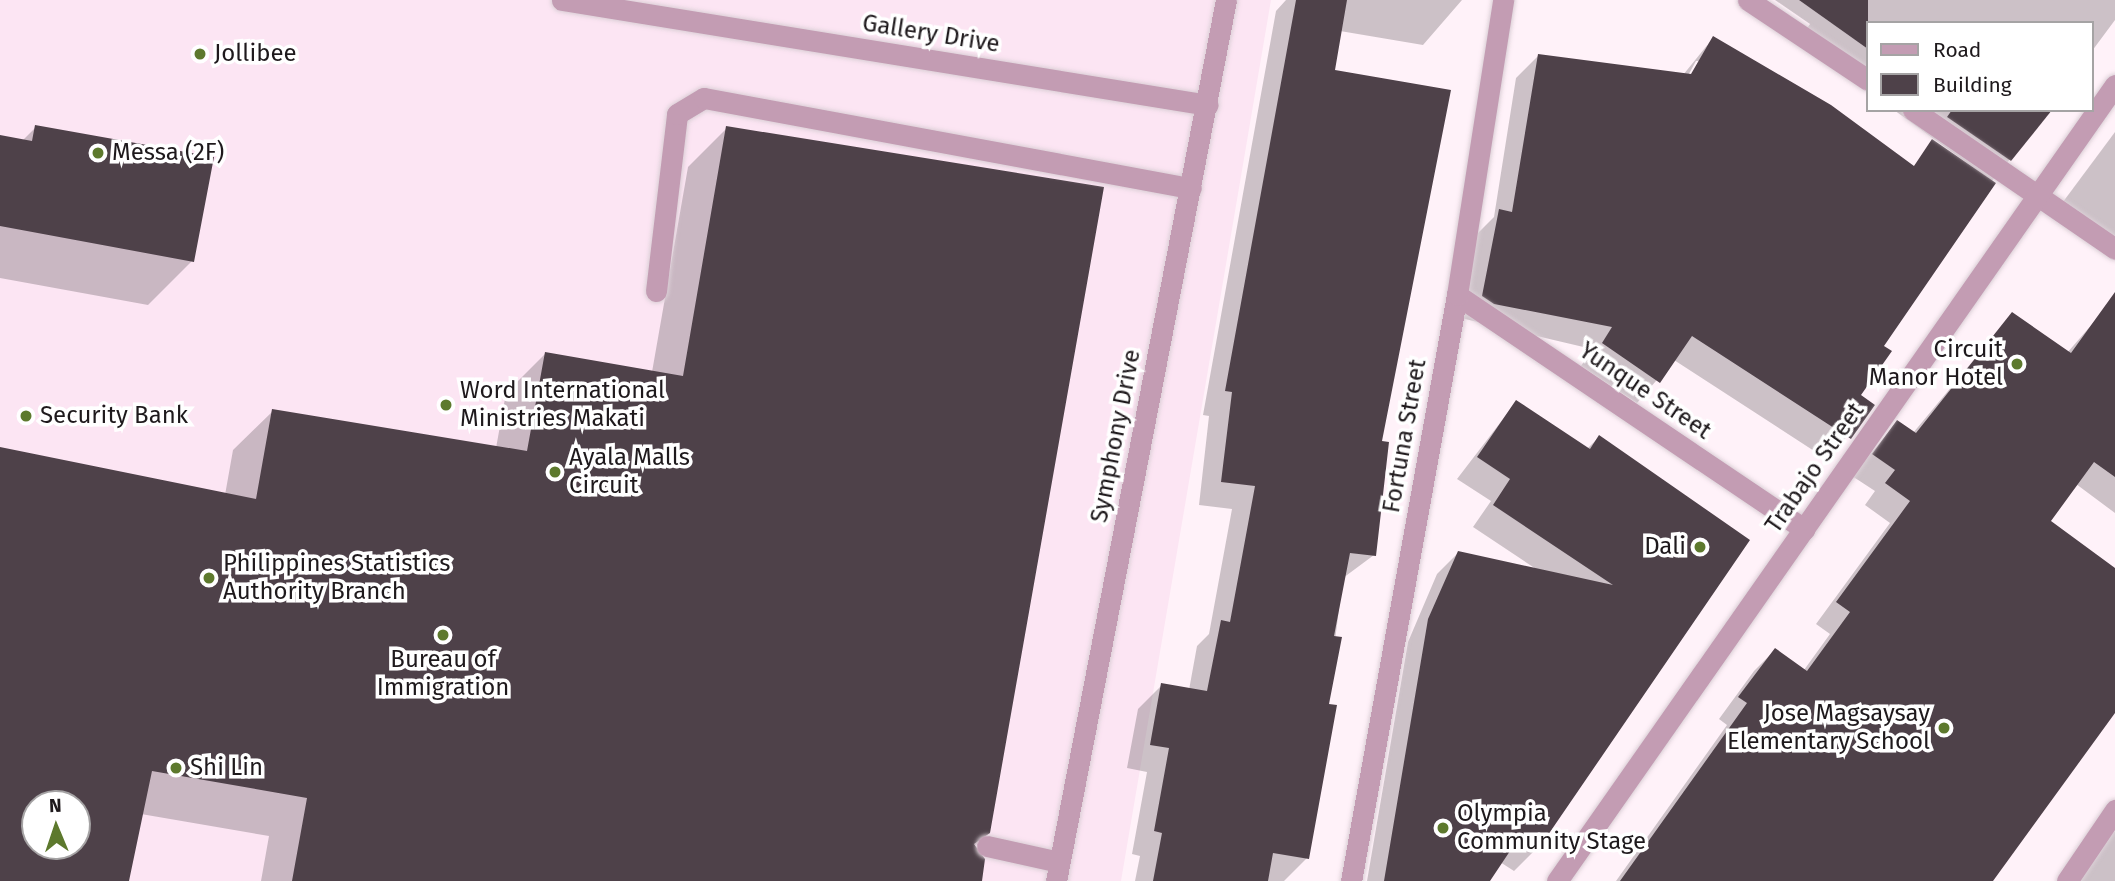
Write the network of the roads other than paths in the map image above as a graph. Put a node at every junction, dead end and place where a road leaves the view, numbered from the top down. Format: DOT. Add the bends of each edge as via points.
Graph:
graph roads {
  1 [pos="562,0"];
  2 [pos="1226,0"];
  3 [pos="1503,0"];
  4 [pos="1748,0"];
  5 [pos="1867,79"];
  6 [pos="2115,85"];
  7 [pos="1208,105"];
  8 [pos="1916,112"];
  9 [pos="1191,188"];
  10 [pos="2042,196"];
  11 [pos="2115,249"];
  12 [pos="656,291"];
  13 [pos="1457,295"];
  14 [pos="1804,529"];
  15 [pos="2115,810"];
  16 [pos="988,846"];
  17 [pos="1058,872"];
  18 [pos="1351,881"];
  19 [pos="1557,881"];
  20 [pos="2067,881"];
  1 -- 7 [label="street, Gallery Drive"];
  2 -- 7 [label="street, Symphony Drive"];
  3 -- 13 [label="street, Fortuna Street"];
  4 -- 5 [label="street"];
  6 -- 10 [label="street, Trabajo Street"];
  7 -- 9 [label="street, Symphony Drive"];
  8 -- 10 [label="street"];
  9 -- 12 [label="street" via="704,98 677,114"];
  9 -- 17 [label="street, Symphony Drive"];
  10 -- 11 [label="street"];
  10 -- 14 [label="street, Trabajo Street"];
  13 -- 14 [label="street, Yunque Street"];
  13 -- 18 [label="street, Fortuna Street"];
  14 -- 19 [label="street, Trabajo Street"];
  15 -- 20 [label="street"];
  16 -- 17 [label="street"];
}
